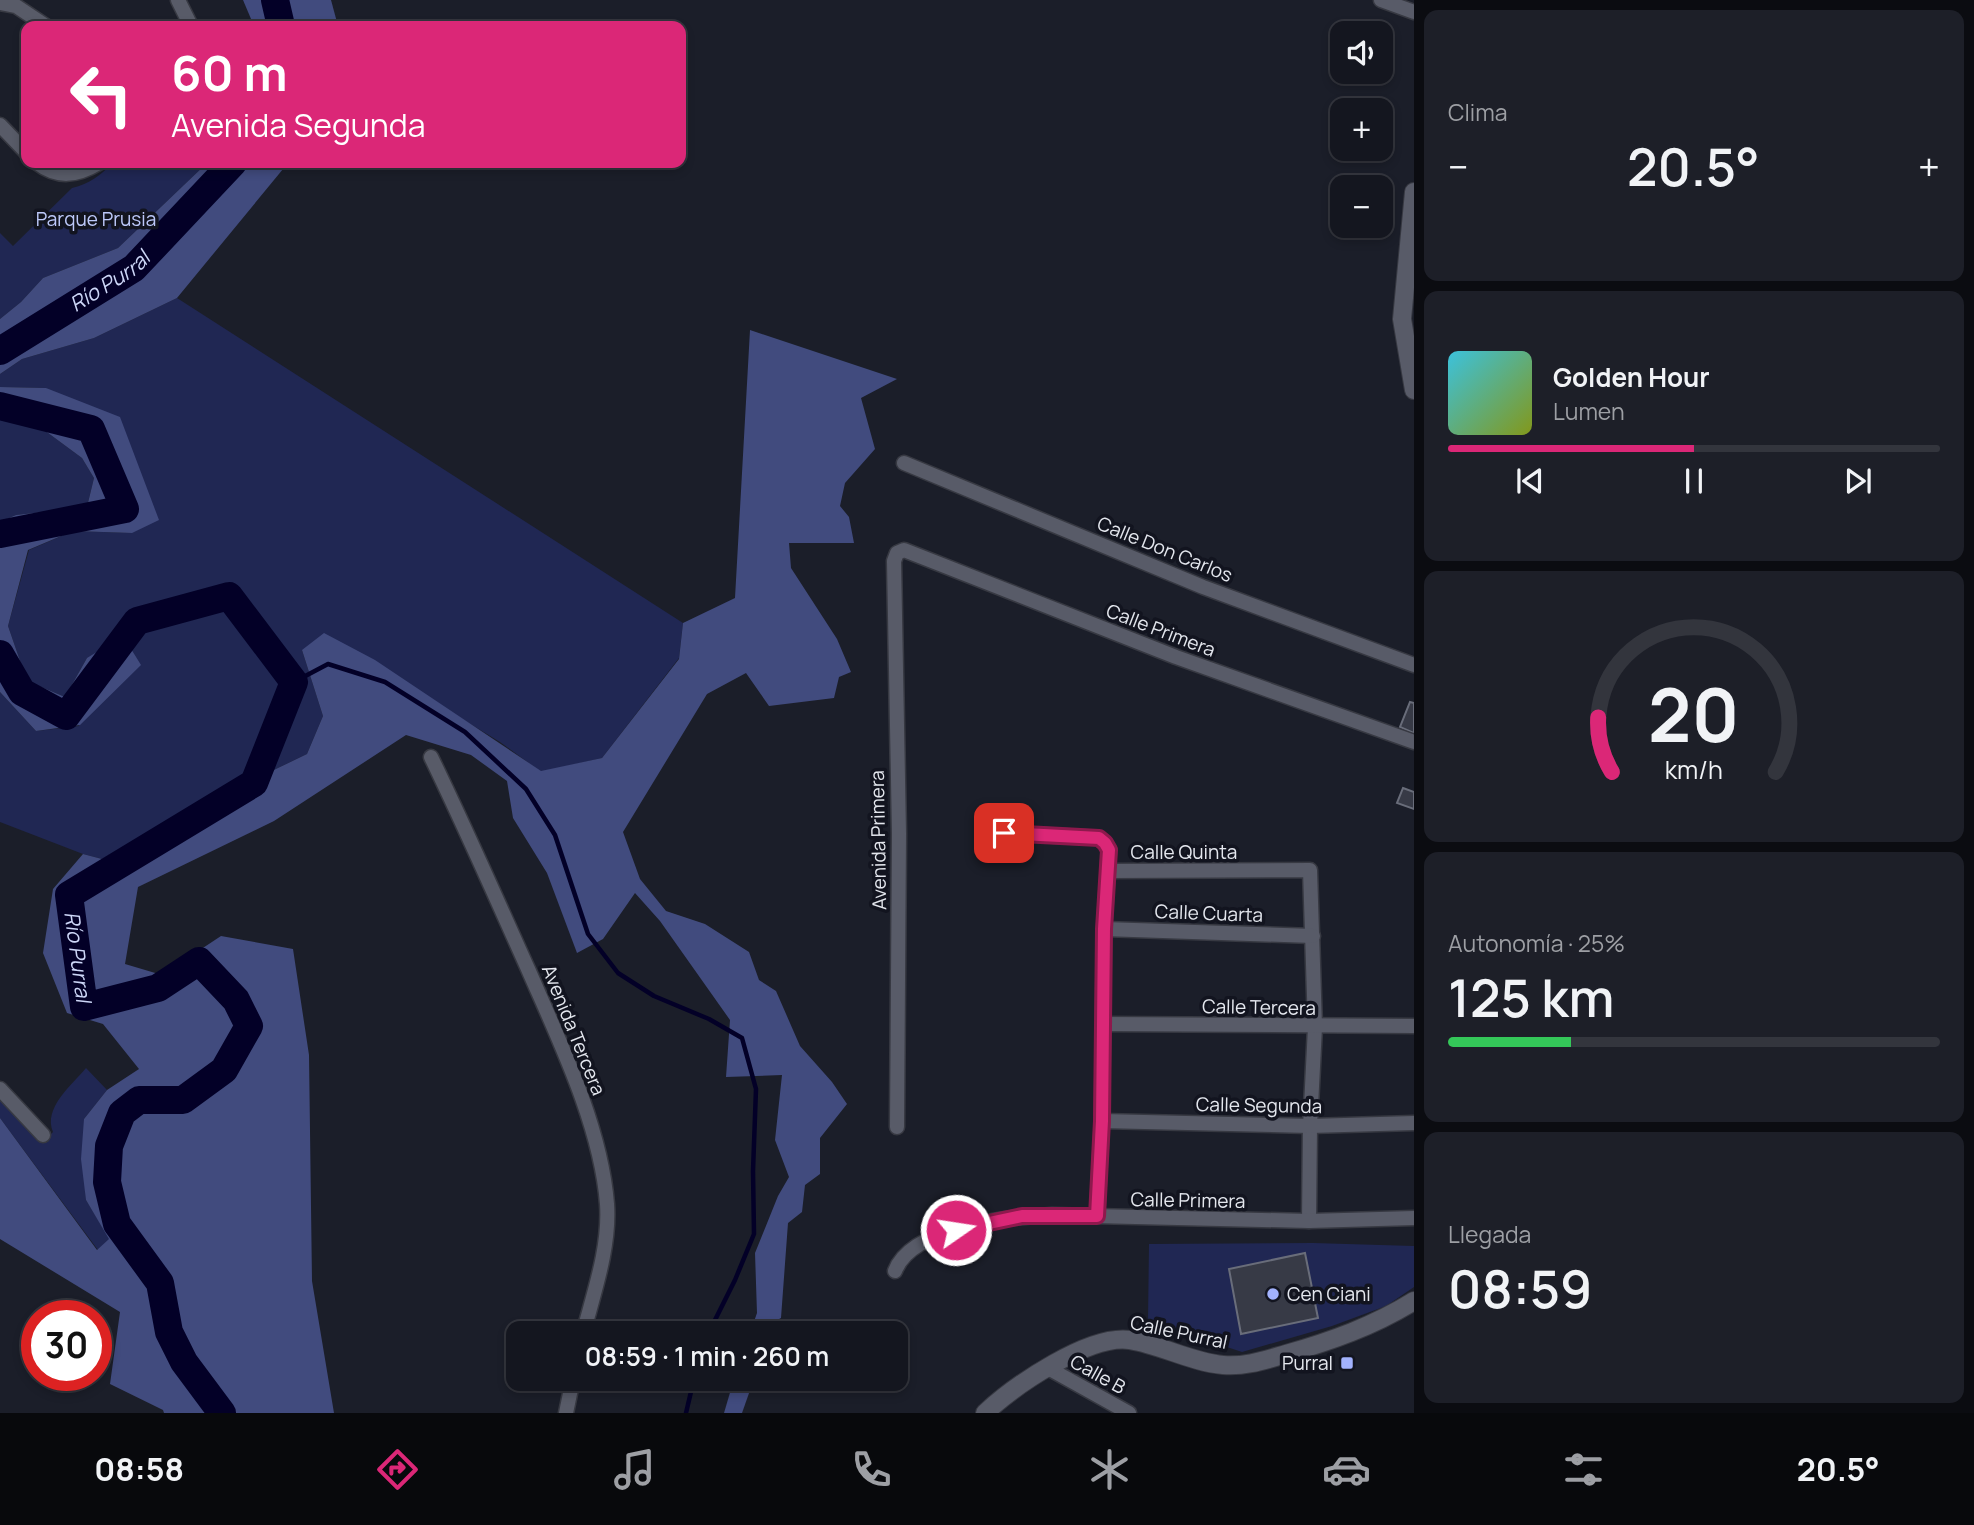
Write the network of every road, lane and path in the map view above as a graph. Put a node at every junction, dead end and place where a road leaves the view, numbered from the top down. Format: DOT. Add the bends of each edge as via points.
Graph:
graph roads {
  1 [pos="178,0"];
  2 [pos="1381,0"];
  3 [pos="0,3"];
  4 [pos="1414,12"];
  5 [pos="38,21"];
  6 [pos="188,21"];
  7 [pos="0,125"];
  8 [pos="21,147"];
  9 [pos="47,168"];
  10 [pos="91,168"];
  11 [pos="1414,192"];
  12 [pos="1414,390"];
  13 [pos="904,463"];
  14 [pos="897,553"];
  15 [pos="1414,664"];
  16 [pos="1414,742"];
  17 [pos="430,757"];
  18 [pos="1004,833"];
  19 [pos="1108,871"];
  20 [pos="1104,929"];
  21 [pos="1313,936"];
  22 [pos="1103,1024"];
  23 [pos="1414,1026"];
  24 [pos="1315,1027"];
  25 [pos="0,1088"];
  26 [pos="1102,1121"];
  27 [pos="1414,1124"];
  28 [pos="1310,1126"];
  29 [pos="897,1127"];
  30 [pos="43,1135"];
  31 [pos="1097,1216"];
  32 [pos="1414,1219"];
  33 [pos="1309,1221"];
  34 [pos="895,1271"];
  35 [pos="1414,1301"];
  36 [pos="586,1321"];
  37 [pos="1048,1368"];
  38 [pos="571,1391"];
  39 [pos="566,1413"];
  40 [pos="985,1413"];
  41 [pos="1129,1413"];
  1 -- 6 [label="street"];
  2 -- 4 [label="street"];
  3 -- 5 [label="street" via="16,6"];
  7 -- 8 [label="street"];
  9 -- 10 [label="street" via="71,175"];
  11 -- 12 [label="street" via="1402,319"];
  13 -- 15 [label="street, Calle Don Carlos" via="1203,587"];
  14 -- 16 [label="street, Calle Primera" via="904,550 1176,657"];
  14 -- 29 [label="street, Avenida Primera"];
  17 -- 36 [label="street, Avenida Tercera" via="552,1025 589,1122 604,1180 607,1230"];
  18 -- 19 [label="street, Calle Quinta" via="1099,838 1109,850"];
  19 -- 20 [label="street"];
  19 -- 21 [label="street, Calle Quinta" via="1310,870"];
  20 -- 21 [label="street, Calle Cuarta"];
  20 -- 22 [label="street"];
  21 -- 24 [label="street"];
  22 -- 24 [label="street, Calle Tercera"];
  22 -- 26 [label="street"];
  23 -- 24 [label="street, Calle Tercera"];
  24 -- 28 [label="street"];
  25 -- 30 [label="street"];
  26 -- 28 [label="street, Calle Segunda"];
  26 -- 31 [label="street"];
  27 -- 28 [label="street, Calle Segunda"];
  28 -- 33 [label="street"];
  31 -- 33 [label="street, Calle Primera"];
  31 -- 34 [label="street, Calle Primera" via="1022,1216 971,1226 924,1241 908,1251"];
  32 -- 33 [label="street, Calle Primera"];
  35 -- 37 [label="street, Calle Purral" via="1388,1318 1341,1337 1252,1364 1223,1365 1127,1339 1079,1349"];
  37 -- 40 [label="street, Calle Purral"];
  37 -- 41 [label="street, Calle B"];
  38 -- 39 [label="street"];
}
